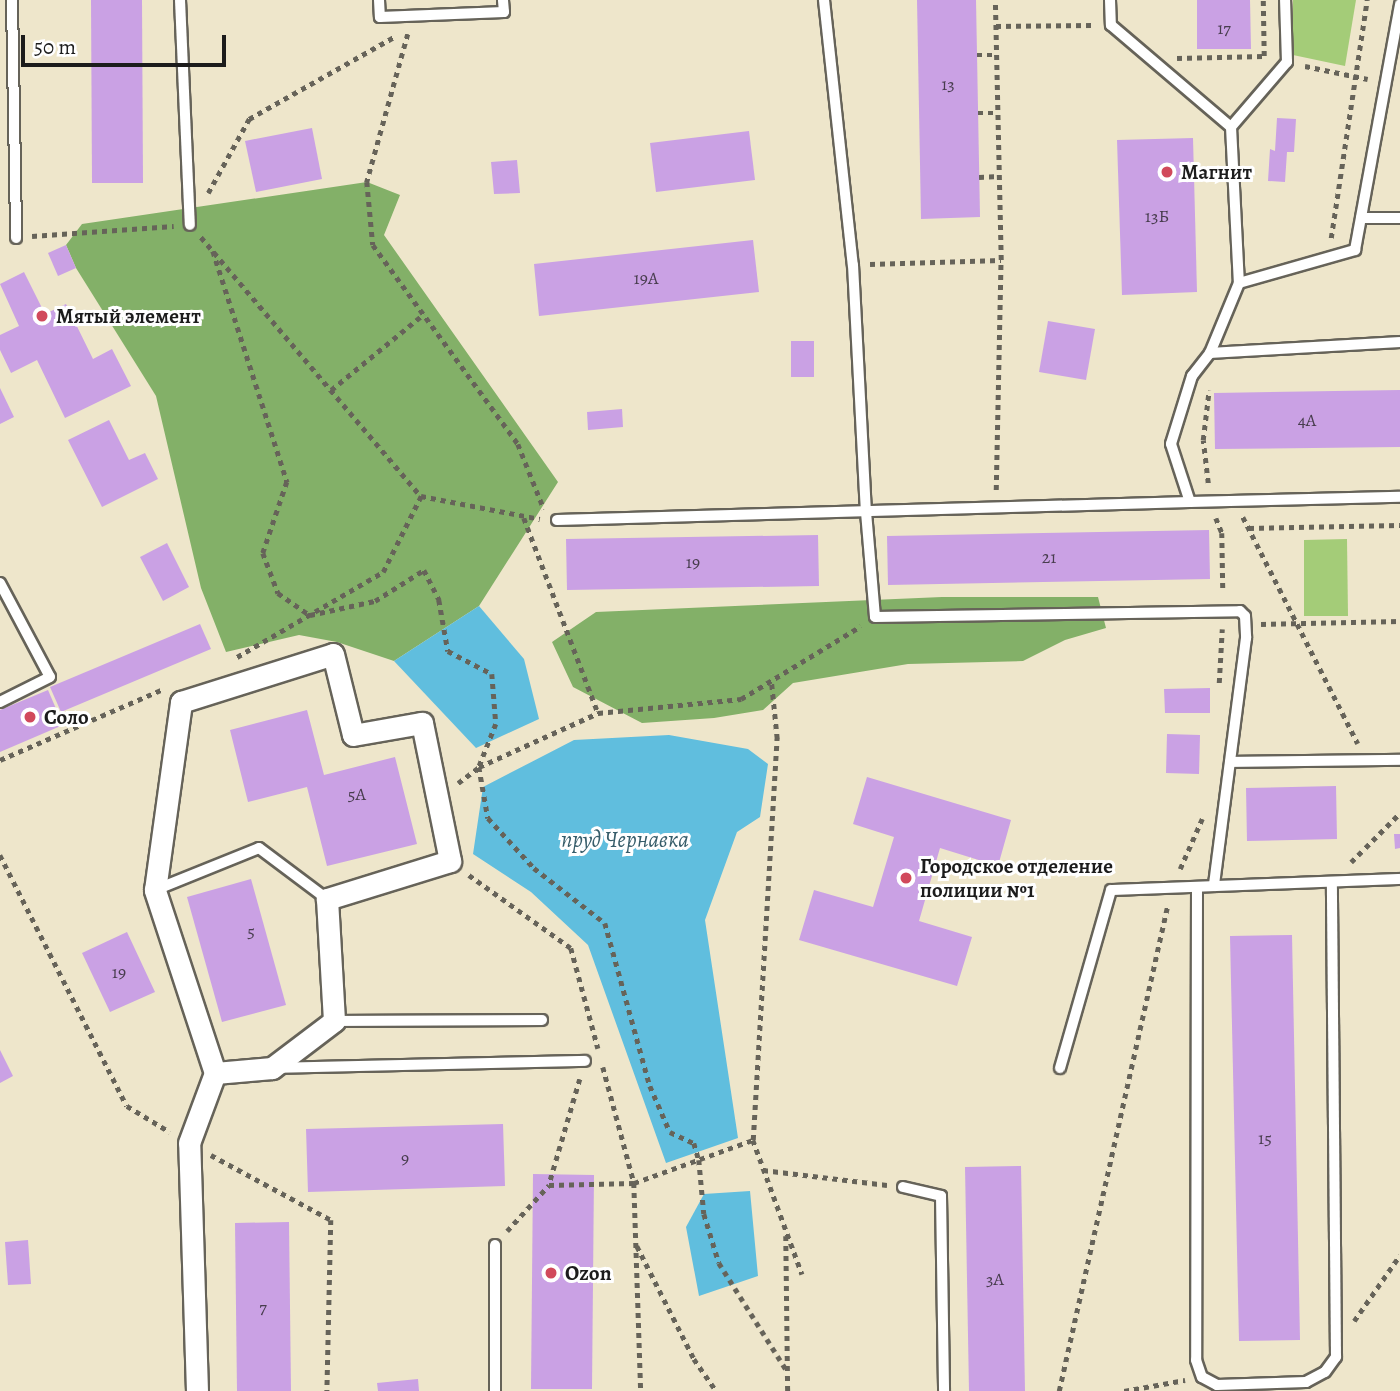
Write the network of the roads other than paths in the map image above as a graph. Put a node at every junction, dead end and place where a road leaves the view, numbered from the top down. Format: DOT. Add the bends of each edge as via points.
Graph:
graph roads {
  1 [pos="12,0"];
  2 [pos="180,0"];
  3 [pos="379,0"];
  4 [pos="503,0"];
  5 [pos="824,0"];
  6 [pos="1111,0"];
  7 [pos="1285,0"];
  8 [pos="1400,4"];
  9 [pos="1231,127"];
  10 [pos="1361,218"];
  11 [pos="1400,218"];
  12 [pos="190,225"];
  13 [pos="16,238"];
  14 [pos="1240,283"];
  15 [pos="1400,342"];
  16 [pos="1210,353"];
  17 [pos="1400,497"];
  18 [pos="1190,502"];
  19 [pos="866,512"];
  20 [pos="557,520"];
  21 [pos="0,583"];
  22 [pos="0,702"];
  23 [pos="1400,760"];
  24 [pos="1230,762"];
  25 [pos="1400,879"];
  26 [pos="1332,882"];
  27 [pos="1213,886"];
  28 [pos="1197,887"];
  29 [pos="155,890"];
  30 [pos="327,899"];
  31 [pos="542,1020"];
  32 [pos="334,1021"];
  33 [pos="585,1061"];
  34 [pos="272,1068"];
  35 [pos="1060,1068"];
  36 [pos="215,1073"];
  37 [pos="903,1187"];
  38 [pos="495,1245"];
  39 [pos="197,1391"];
  40 [pos="495,1391"];
  41 [pos="944,1391"];
  1 -- 13 [label="lane"];
  2 -- 12 [label="lane"];
  3 -- 4 [label="lane" via="380,17 504,12"];
  5 -- 19 [label="lane" via="853,264"];
  6 -- 9 [label="lane" via="1111,25"];
  7 -- 9 [label="lane" via="1287,62"];
  8 -- 10 [label="lane"];
  9 -- 14 [label="lane"];
  10 -- 11 [label="lane"];
  10 -- 14 [label="lane" via="1355,250"];
  14 -- 16 [label="lane"];
  15 -- 16 [label="lane"];
  16 -- 18 [label="lane" via="1192,376 1171,444"];
  17 -- 18 [label="lane"];
  18 -- 19 [label="lane"];
  19 -- 20 [label="lane"];
  19 -- 24 [label="lane" via="875,617 1240,611 1246,624"];
  21 -- 22 [label="lane" via="50,677"];
  23 -- 24 [label="lane"];
  24 -- 27 [label="lane"];
  25 -- 26 [label="lane"];
  26 -- 27 [label="lane"];
  26 -- 28 [label="lane" via="1336,1356 1325,1372 1306,1382 1217,1385 1202,1377 1196,1360"];
  27 -- 28 [label="lane"];
  28 -- 35 [label="lane" via="1111,890"];
  29 -- 30 [label="lane" via="259,848"];
  29 -- 30 [label="street" via="181,702 333,654 353,735 422,723 450,861"];
  29 -- 36 [label="street"];
  30 -- 32 [label="street"];
  31 -- 32 [label="lane"];
  32 -- 34 [label="street"];
  33 -- 34 [label="lane"];
  34 -- 36 [label="street"];
  36 -- 39 [label="street" via="189,1143"];
  37 -- 41 [label="lane" via="941,1196"];
  38 -- 40 [label="lane"];
}
